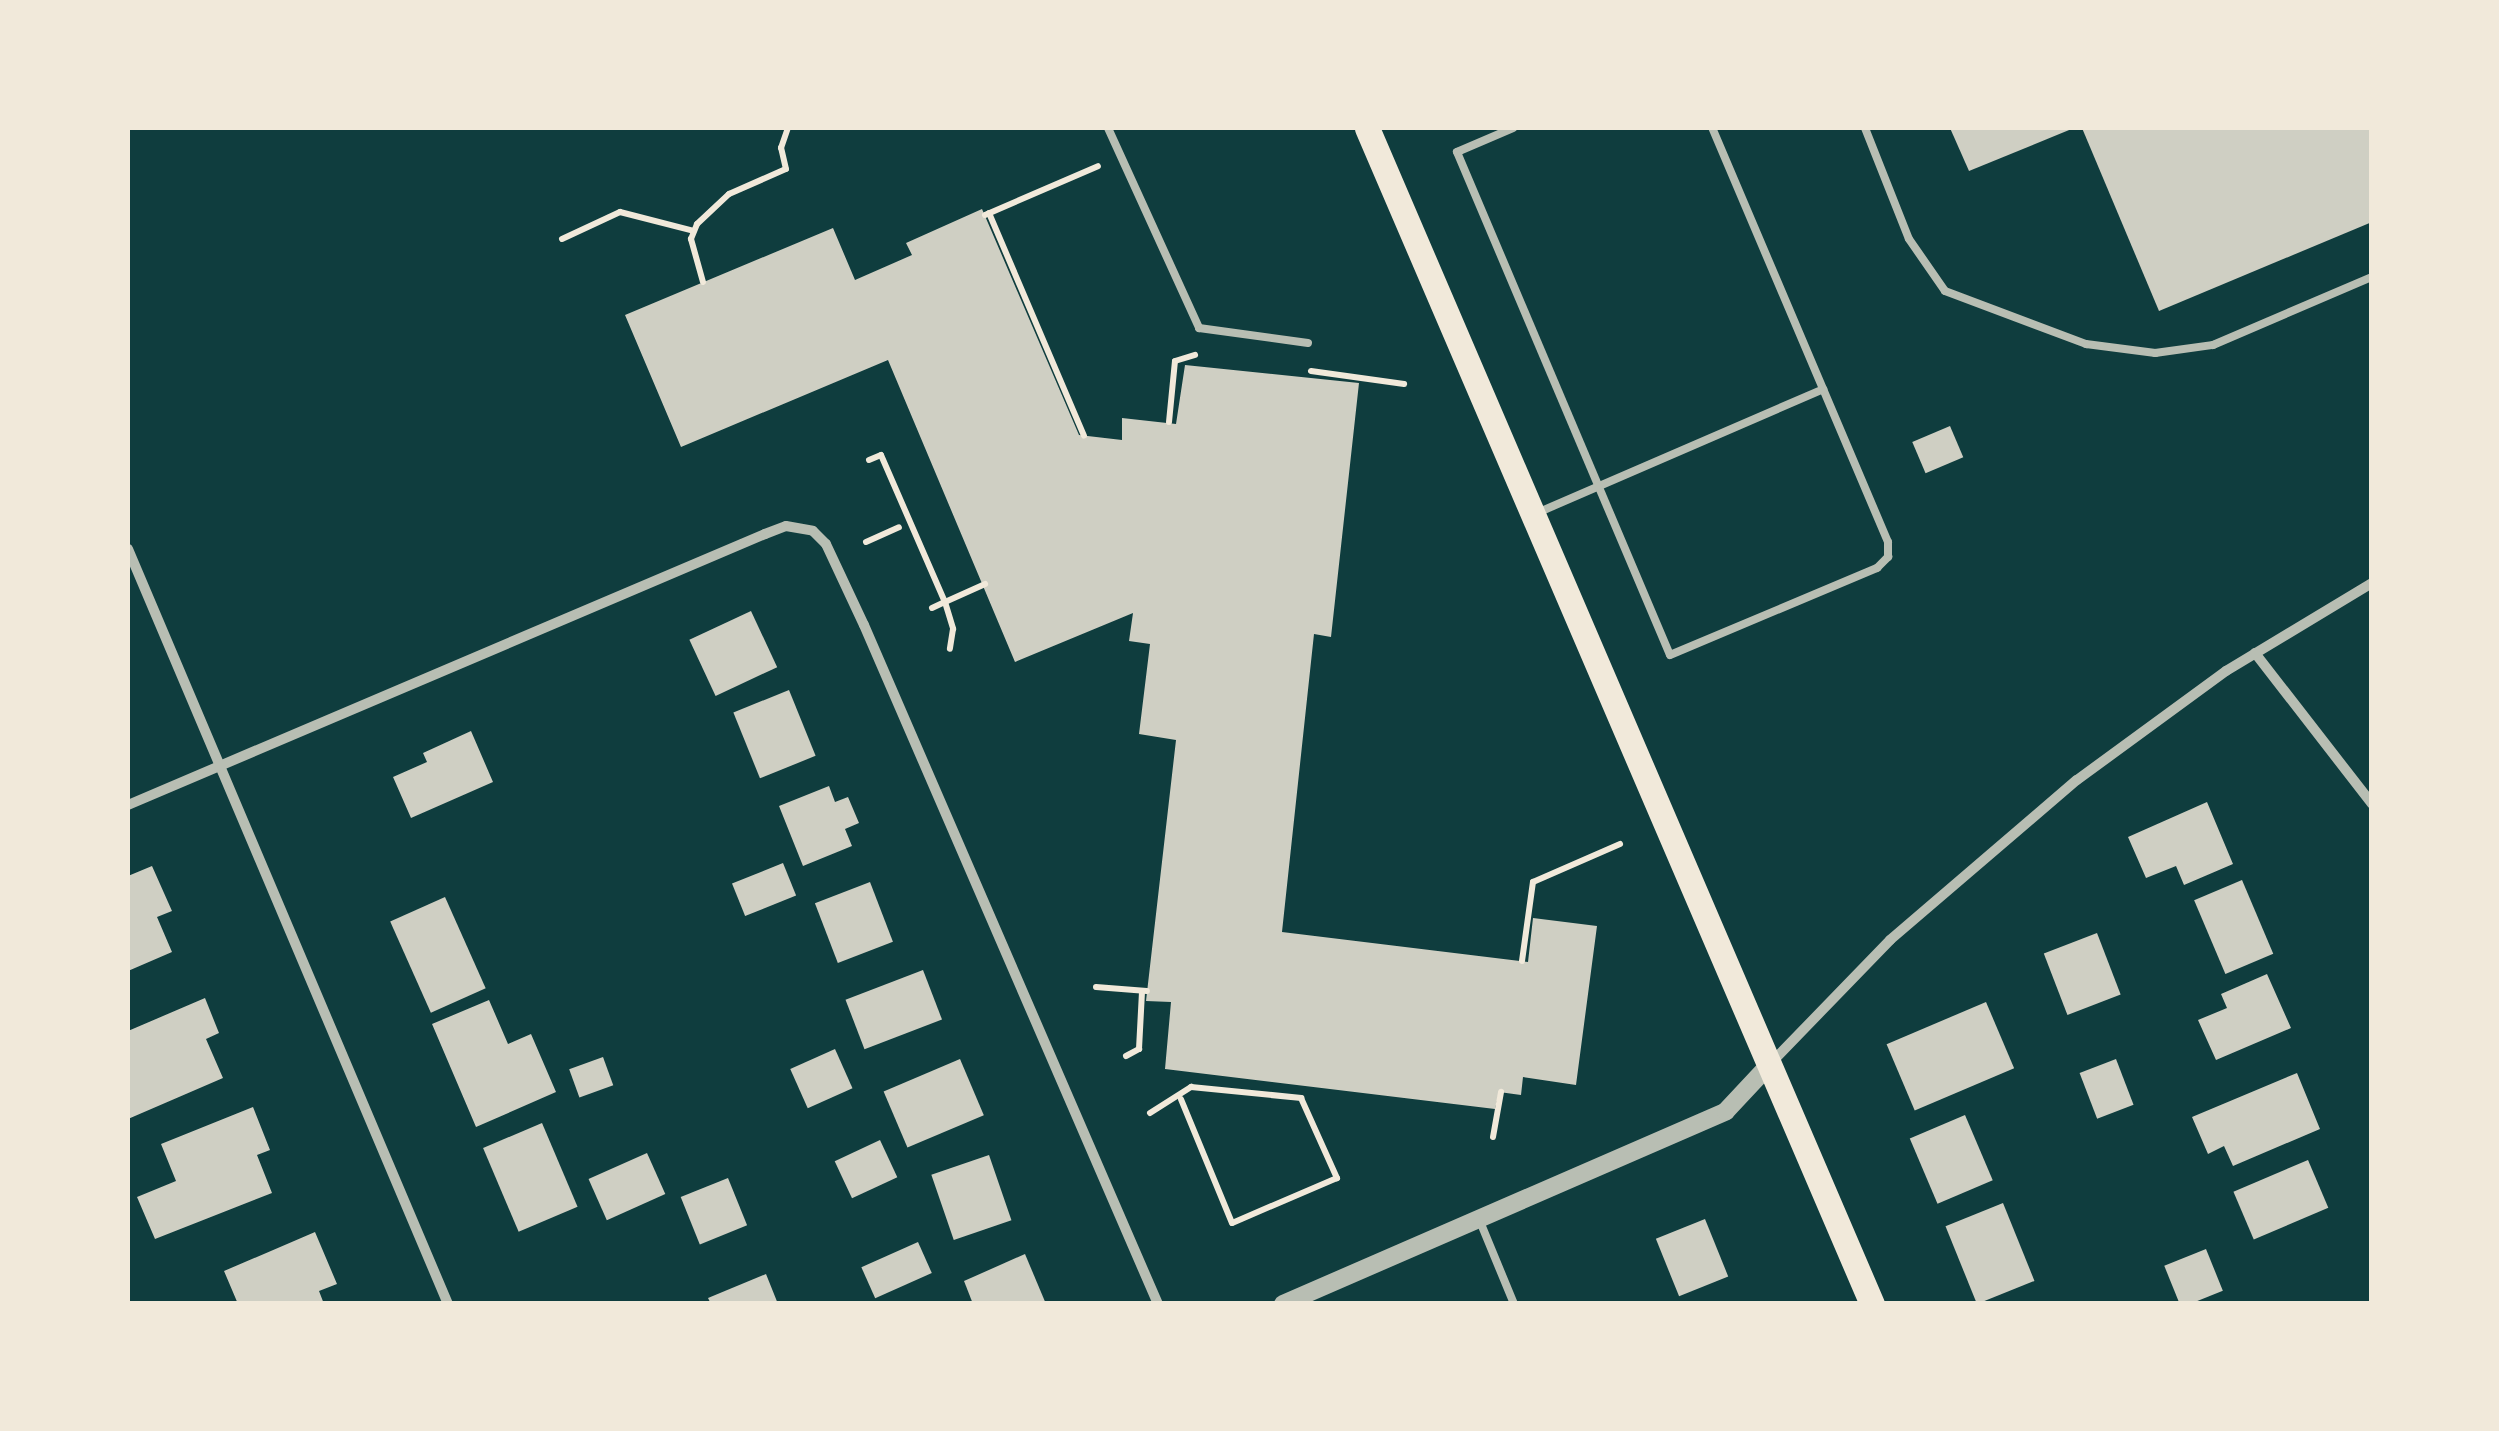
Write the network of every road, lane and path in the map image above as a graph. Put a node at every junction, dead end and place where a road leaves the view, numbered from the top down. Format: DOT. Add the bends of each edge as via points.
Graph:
graph roads {
  1 [pos="788,128"];
  2 [pos="1108,128"];
  3 [pos="1366,128"];
  4 [pos="1513,128"];
  5 [pos="1712,128"];
  6 [pos="1865,128"];
  7 [pos="1099,166"];
  8 [pos="694,232"];
  9 [pos="562,239"];
  10 [pos="2372,276"];
  11 [pos="703,282"];
  12 [pos="1308,343"];
  13 [pos="1199,356"];
  14 [pos="1823,388"];
  15 [pos="1168,422"];
  16 [pos="1084,436"];
  17 [pos="869,460"];
  18 [pos="1598,486"];
  19 [pos="1533,515"];
  20 [pos="899,527"];
  21 [pos="866,542"];
  22 [pos="128,549"];
  23 [pos="2372,583"];
  24 [pos="985,584"];
  25 [pos="945,602"];
  26 [pos="932,608"];
  27 [pos="950,649"];
  28 [pos="2255,653"];
  29 [pos="220,765"];
  30 [pos="2372,804"];
  31 [pos="128,805"];
  32 [pos="1620,844"];
  33 [pos="1522,961"];
  34 [pos="1096,987"];
  35 [pos="1126,1056"];
  36 [pos="1770,1064"];
  37 [pos="1253,1080"];
  38 [pos="1501,1092"];
  39 [pos="1251,1093"];
  40 [pos="1181,1098"];
  41 [pos="1150,1113"];
  42 [pos="1493,1137"];
  43 [pos="1479,1219"];
  44 [pos="448,1304"];
  45 [pos="1158,1304"];
  46 [pos="1283,1304"];
  47 [pos="1514,1304"];
  48 [pos="1872,1304"];
  1 -- 8 [label="path" via="781,148 786,168 728,194"];
  2 -- 12 [label="lane" via="1199,328"];
  3 -- 19 [label="main road"];
  4 -- 18 [label="lane" via="1457,152"];
  5 -- 14 [label="lane"];
  6 -- 10 [label="lane" via="1908,239 1945,291 2086,344 2155,353 2214,345"];
  7 -- 16 [label="path" via="987,214"];
  8 -- 9 [label="path" via="620,212"];
  8 -- 11 [label="path" via="693,258"];
  13 -- 15 [label="path" via="1176,361"];
  14 -- 18 [label="lane"];
  14 -- 18 [label="lane" via="1888,542 1888,556 1877,568 1670,655"];
  17 -- 25 [label="path" via="881,456"];
  18 -- 19 [label="lane"];
  19 -- 36 [label="main road"];
  20 -- 21 [label="path"];
  22 -- 29 [label="street"];
  23 -- 28 [label="street"];
  24 -- 25 [label="path"];
  25 -- 26 [label="path"];
  25 -- 27 [label="path"];
  28 -- 30 [label="street"];
  28 -- 36 [label="street" via="2062,793 1890,940"];
  29 -- 31 [label="street"];
  29 -- 44 [label="street"];
  29 -- 45 [label="street" via="796,526 826,544 840,572"];
  32 -- 33 [label="path" via="1532,882"];
  34 -- 35 [label="path" via="1144,991 1139,1049"];
  36 -- 43 [label="street" via="1726,1111"];
  36 -- 48 [label="main road"];
  37 -- 39 [label="path"];
  38 -- 42 [label="path"];
  39 -- 40 [label="path" via="1191,1087"];
  39 -- 40 [label="path" via="1301,1098 1337,1178 1232,1223"];
  40 -- 41 [label="path"];
  43 -- 46 [label="street"];
  43 -- 47 [label="lane"];
}
